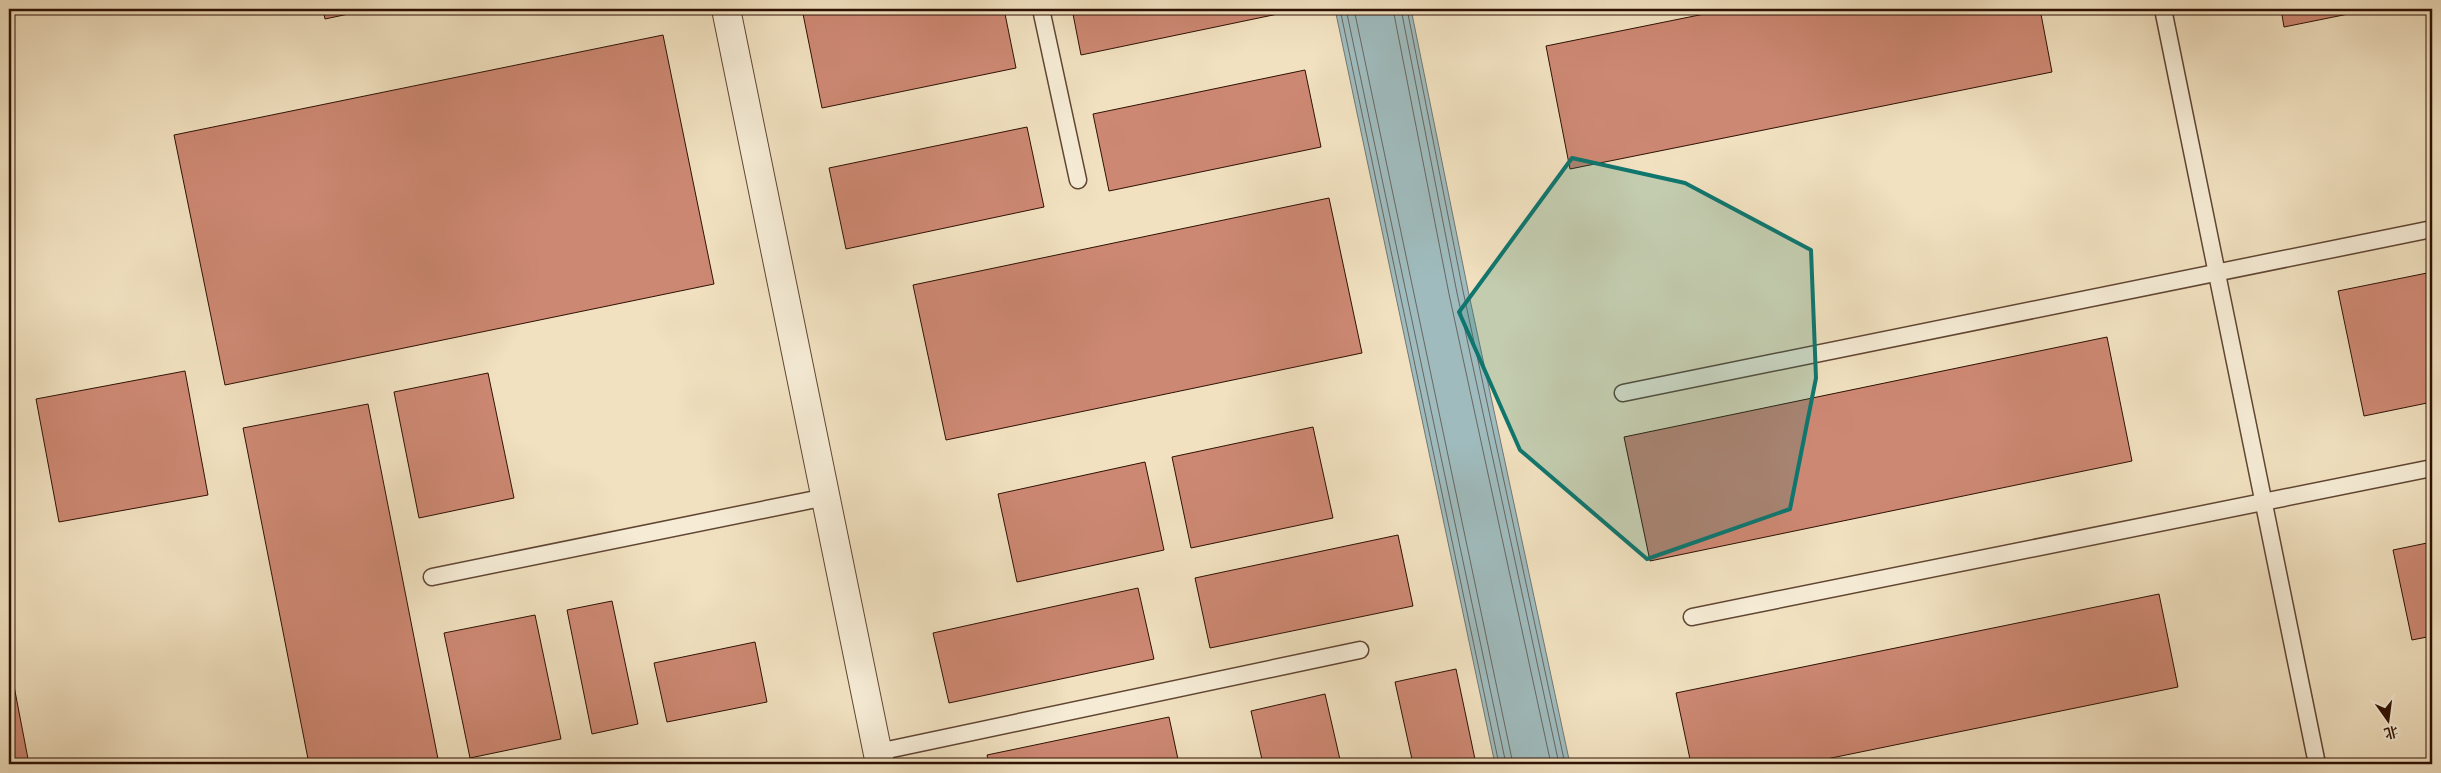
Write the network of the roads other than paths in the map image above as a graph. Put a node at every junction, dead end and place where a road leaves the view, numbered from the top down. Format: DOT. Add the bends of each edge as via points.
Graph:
graph roads {
  1 [pos="726,9"];
  2 [pos="1041,9"];
  3 [pos="2163,9"];
  4 [pos="1078,180"];
  5 [pos="2432,229"];
  6 [pos="2217,273"];
  7 [pos="1623,393"];
  8 [pos="2432,468"];
  9 [pos="826,498"];
  10 [pos="2263,502"];
  11 [pos="432,577"];
  12 [pos="1692,617"];
  13 [pos="1360,650"];
  14 [pos="879,758"];
  15 [pos="2317,764"];
  1 -- 9 [label="street"];
  2 -- 4 [label="lane"];
  3 -- 6 [label="lane"];
  5 -- 6 [label="lane"];
  6 -- 7 [label="lane"];
  6 -- 10 [label="lane"];
  8 -- 10 [label="lane"];
  9 -- 11 [label="lane"];
  9 -- 14 [label="street"];
  10 -- 12 [label="lane"];
  10 -- 15 [label="lane"];
  13 -- 14 [label="lane"];
}
